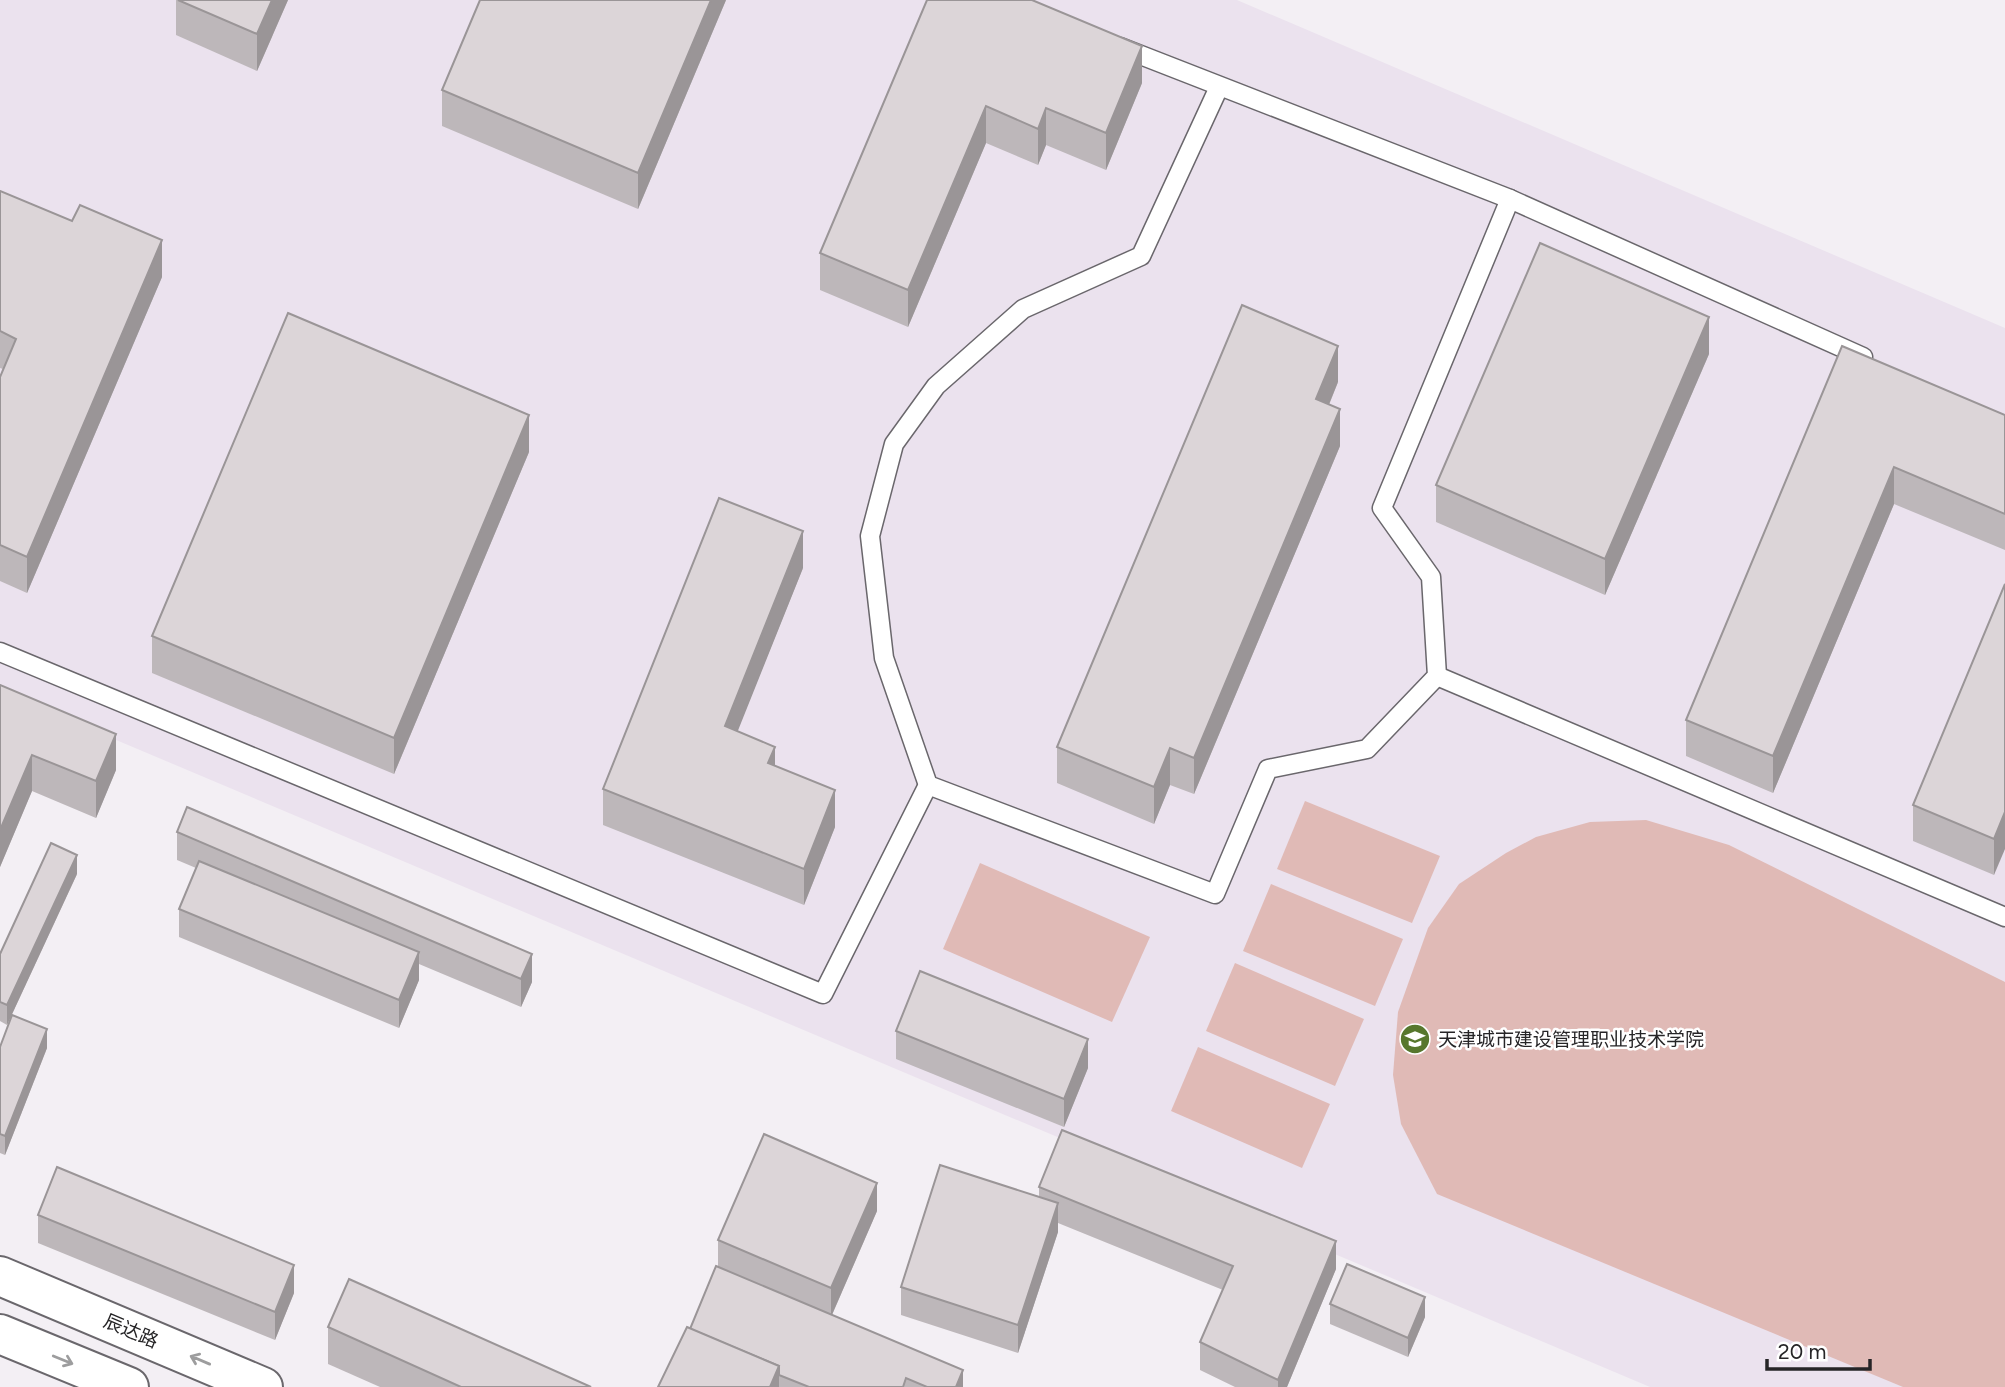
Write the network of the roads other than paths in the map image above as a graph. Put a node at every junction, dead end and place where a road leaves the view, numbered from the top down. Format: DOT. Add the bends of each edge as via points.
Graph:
graph roads {
  1 [pos="1105,41"];
  2 [pos="1219,86"];
  3 [pos="1510,198"];
  4 [pos="1878,364"];
  5 [pos="0,652"];
  6 [pos="1437,676"];
  7 [pos="928,785"];
  8 [pos="2005,917"];
  9 [pos="0,1276"];
  10 [pos="0,1334"];
  11 [pos="128,1387"];
  12 [pos="263,1387"];
  1 -- 2 [label="lane"];
  2 -- 3 [label="lane"];
  2 -- 7 [label="lane" via="1141,256 1024,309 936,386 894,444 870,536 884,658"];
  3 -- 4 [label="lane"];
  3 -- 6 [label="lane" via="1382,508 1431,577"];
  5 -- 7 [label="lane" via="823,994"];
  6 -- 7 [label="lane" via="1367,749 1268,769 1215,894"];
  6 -- 8 [label="lane"];
  12 -- 9 [label="street, 辰达路, one-way"];
  10 -- 11 [label="street, one-way"];
}
